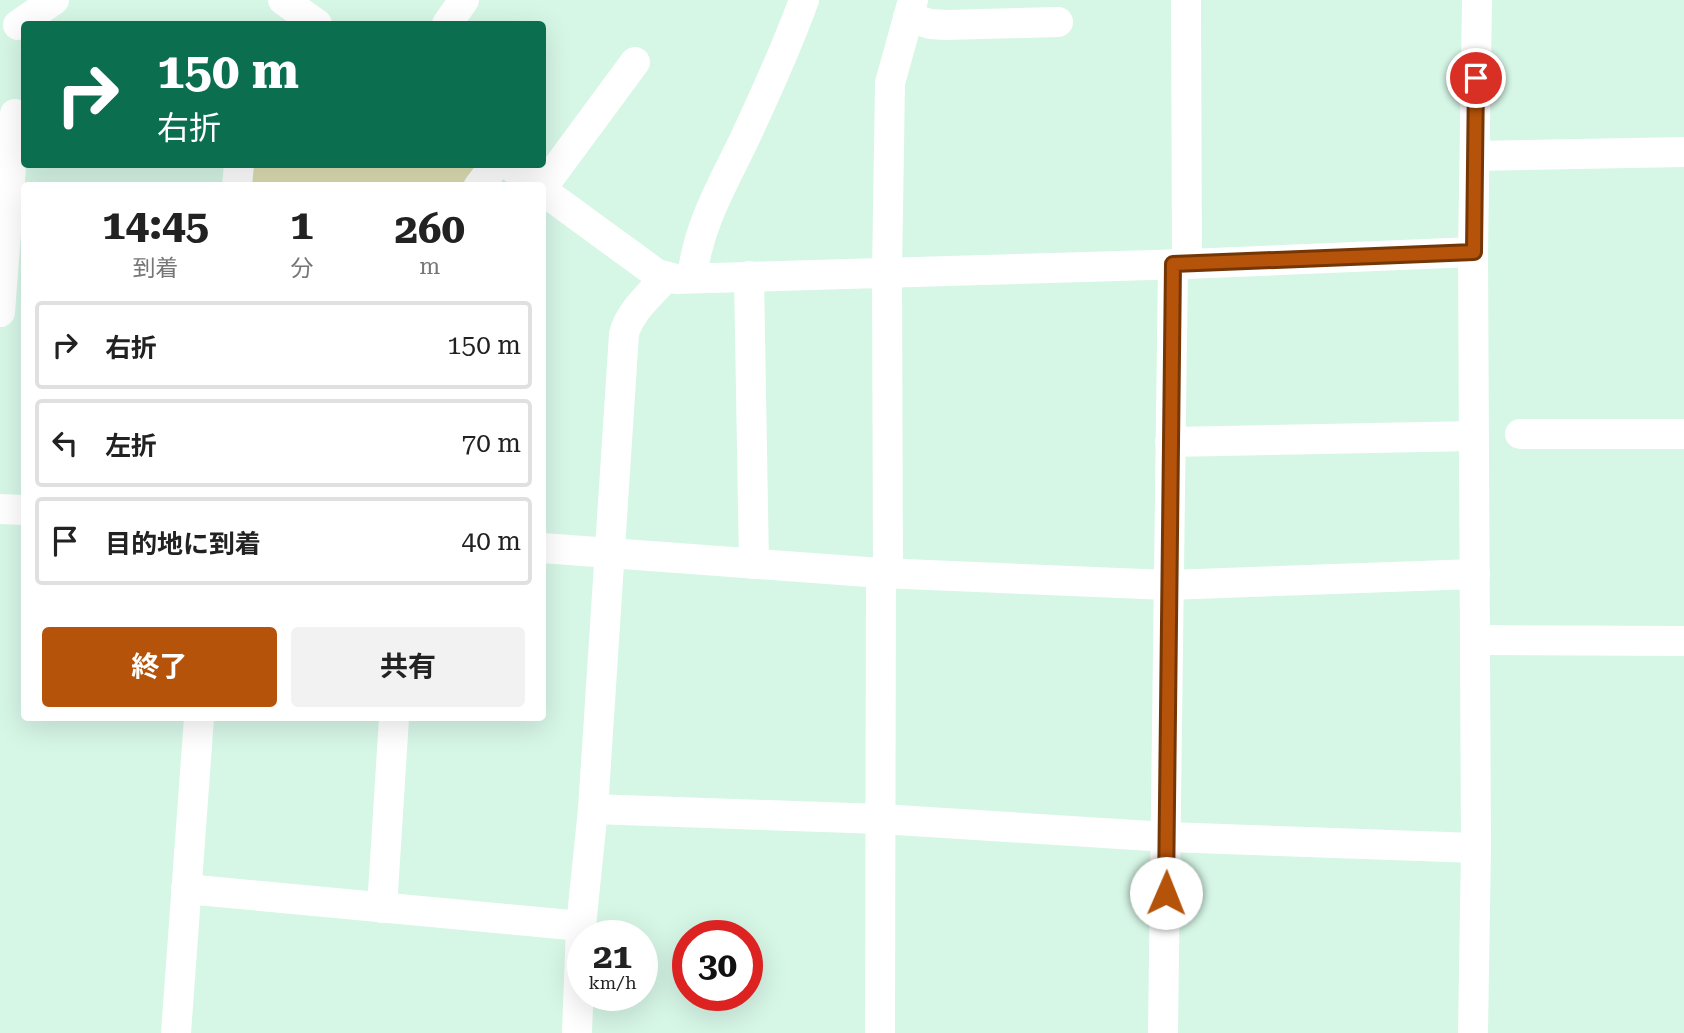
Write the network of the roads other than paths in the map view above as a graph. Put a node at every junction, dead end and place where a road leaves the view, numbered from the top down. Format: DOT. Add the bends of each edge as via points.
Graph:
graph roads {
  1 [pos="54,0"];
  2 [pos="283,0"];
  3 [pos="464,0"];
  4 [pos="1186,0"];
  5 [pos="1478,0"];
  6 [pos="802,1"];
  7 [pos="911,8"];
  8 [pos="22,21"];
  9 [pos="313,21"];
  10 [pos="449,21"];
  11 [pos="21,22"];
  12 [pos="1058,22"];
  13 [pos="18,24"];
  14 [pos="635,62"];
  15 [pos="13,114"];
  16 [pos="1684,152"];
  17 [pos="1475,156"];
  18 [pos="493,168"];
  19 [pos="513,168"];
  20 [pos="482,182"];
  21 [pos="532,182"];
  22 [pos="546,184"];
  23 [pos="546,192"];
  24 [pos="1474,252"];
  25 [pos="1180,264"];
  26 [pos="887,273"];
  27 [pos="749,276"];
  28 [pos="678,278"];
  29 [pos="0,312"];
  30 [pos="1520,434"];
  31 [pos="1684,434"];
  32 [pos="1474,436"];
  33 [pos="1170,443"];
  34 [pos="0,509"];
  35 [pos="21,510"];
  36 [pos="546,548"];
  37 [pos="608,553"];
  38 [pos="754,564"];
  39 [pos="884,573"];
  40 [pos="1475,574"];
  41 [pos="1168,585"];
  42 [pos="1476,640"];
  43 [pos="1684,641"];
  44 [pos="199,721"];
  45 [pos="394,721"];
  46 [pos="593,809"];
  47 [pos="881,819"];
  48 [pos="1167,837"];
  49 [pos="1476,848"];
  50 [pos="186,889"];
  51 [pos="382,908"];
  52 [pos="582,920"];
  53 [pos="567,925"];
  54 [pos="578,1011"];
  55 [pos="176,1033"];
  56 [pos="577,1033"];
  57 [pos="880,1033"];
  58 [pos="1163,1033"];
  59 [pos="1473,1033"];
  1 -- 8 [label="street"];
  2 -- 9 [label="street"];
  3 -- 10 [label="street"];
  4 -- 25 [label="street"];
  5 -- 17 [label="street"];
  6 -- 28 [label="street" via="760,106"];
  7 -- 12 [label="street" via="930,24"];
  7 -- 26 [label="street" via="890,83"];
  11 -- 13 [label="street"];
  14 -- 22 [label="street"];
  15 -- 29 [label="street"];
  16 -- 17 [label="street"];
  17 -- 24 [label="street"];
  18 -- 20 [label="street"];
  19 -- 21 [label="street"];
  23 -- 28 [label="street" via="657,274"];
  24 -- 25 [label="street"];
  24 -- 32 [label="street"];
  25 -- 26 [label="street"];
  25 -- 33 [label="street"];
  26 -- 27 [label="street"];
  26 -- 39 [label="street"];
  27 -- 28 [label="street"];
  27 -- 38 [label="street"];
  28 -- 37 [label="street" via="635,312 626,326"];
  30 -- 31 [label="street"];
  32 -- 33 [label="street"];
  32 -- 40 [label="street"];
  33 -- 41 [label="street"];
  34 -- 35 [label="street"];
  36 -- 37 [label="street"];
  37 -- 38 [label="street"];
  37 -- 46 [label="street"];
  38 -- 39 [label="street"];
  39 -- 41 [label="street"];
  39 -- 47 [label="street"];
  40 -- 41 [label="street"];
  40 -- 42 [label="street"];
  41 -- 48 [label="street"];
  42 -- 43 [label="street"];
  42 -- 49 [label="street"];
  44 -- 50 [label="street"];
  45 -- 51 [label="street"];
  46 -- 47 [label="street"];
  46 -- 52 [label="street"];
  47 -- 48 [label="street"];
  47 -- 57 [label="street"];
  48 -- 49 [label="street"];
  48 -- 58 [label="street"];
  49 -- 59 [label="street"];
  50 -- 51 [label="street"];
  50 -- 55 [label="street"];
  51 -- 53 [label="street"];
  54 -- 56 [label="street"];
}
